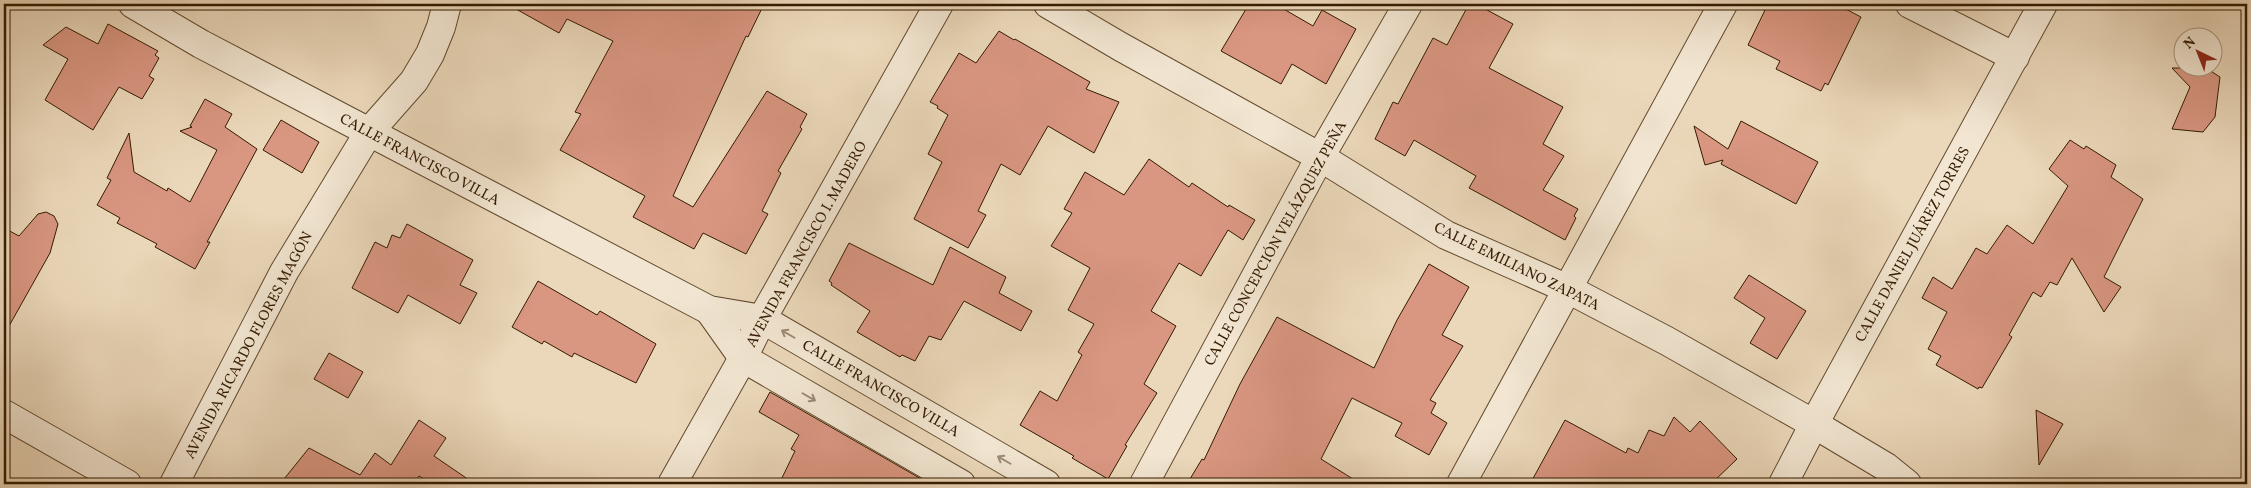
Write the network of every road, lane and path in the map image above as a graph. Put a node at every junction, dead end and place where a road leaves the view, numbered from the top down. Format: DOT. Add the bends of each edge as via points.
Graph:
graph roads {
  1 [pos="133,4"];
  2 [pos="447,4"];
  3 [pos="939,4"];
  4 [pos="1048,4"];
  5 [pos="1408,4"];
  6 [pos="1723,4"];
  7 [pos="1910,4"];
  8 [pos="2043,4"];
  9 [pos="2015,57"];
  10 [pos="369,132"];
  11 [pos="1320,157"];
  12 [pos="1568,288"];
  13 [pos="709,310"];
  14 [pos="762,319"];
  15 [pos="743,358"];
  16 [pos="4,414"];
  17 [pos="1814,424"];
  18 [pos="127,484"];
  19 [pos="174,484"];
  20 [pos="672,484"];
  21 [pos="961,484"];
  22 [pos="1046,484"];
  23 [pos="1144,484"];
  24 [pos="1461,484"];
  25 [pos="1783,484"];
  26 [pos="1907,484"];
  1 -- 10 [label="street, CALLE FRANCISCO VILLA" via="201,44"];
  2 -- 10 [label="street, AVENIDA RICARDO FLORES MAGÓN" via="430,54 414,81"];
  3 -- 14 [label="street, AVENIDA FRANCISCO I. MADERO"];
  4 -- 11 [label="street, CALLE EMILIANO ZAPATA"];
  5 -- 11 [label="street, CALLE CONCEPCIÓN VELÁZQUEZ PEÑA"];
  6 -- 12 [label="street"];
  7 -- 9 [label="street"];
  8 -- 9 [label="street, CALLE DANIEL JUÁREZ TORRES"];
  9 -- 17 [label="street, CALLE DANIEL JUÁREZ TORRES"];
  10 -- 13 [label="street, CALLE FRANCISCO VILLA"];
  10 -- 19 [label="street, AVENIDA RICARDO FLORES MAGÓN" via="284,272"];
  11 -- 12 [label="street, CALLE EMILIANO ZAPATA" via="1446,235"];
  11 -- 23 [label="street, CALLE CONCEPCIÓN VELÁZQUEZ PEÑA"];
  12 -- 17 [label="street, CALLE EMILIANO ZAPATA"];
  12 -- 24 [label="street"];
  13 -- 14 [label="street, CALLE FRANCISCO VILLA"];
  13 -- 15 [label="street, CALLE FRANCISCO VILLA"];
  14 -- 15 [label="street, AVENIDA FRANCISCO I. MADERO"];
  22 -- 14 [label="street, CALLE FRANCISCO VILLA, one-way"];
  15 -- 20 [label="street, AVENIDA FRANCISCO I. MADERO"];
  15 -- 21 [label="street, CALLE FRANCISCO VILLA, one-way"];
  16 -- 18 [label="street"];
  17 -- 25 [label="street, CALLE DANIEL JUÁREZ TORRES"];
  17 -- 26 [label="street, CALLE EMILIANO ZAPATA" via="1886,467"];
}
